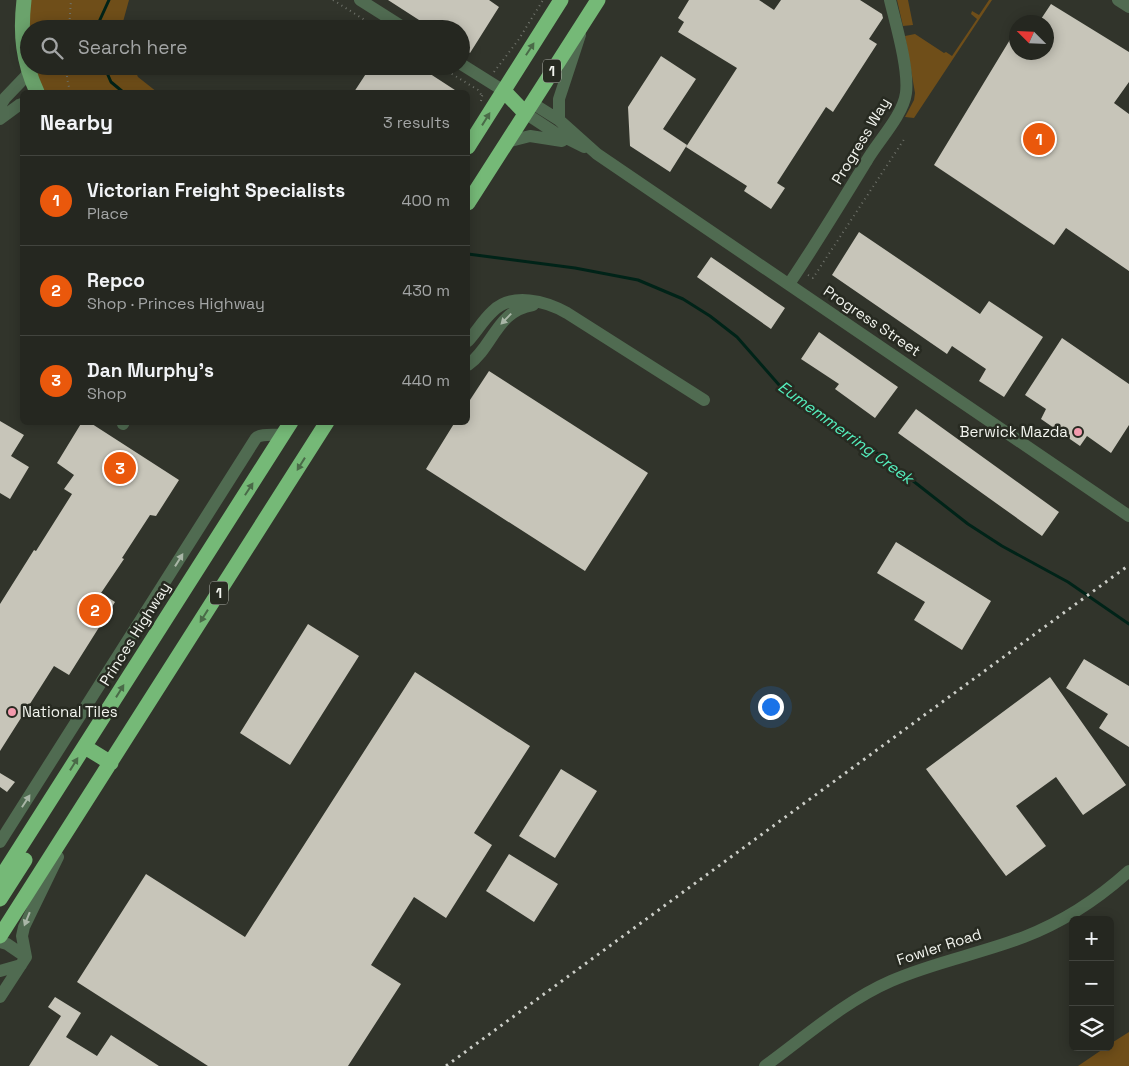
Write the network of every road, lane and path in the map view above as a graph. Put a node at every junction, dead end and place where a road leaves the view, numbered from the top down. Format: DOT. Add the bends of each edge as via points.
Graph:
graph roads {
  1 [pos="24,0"];
  2 [pos="71,0"];
  3 [pos="333,0"];
  4 [pos="360,0"];
  5 [pos="543,0"];
  6 [pos="561,0"];
  7 [pos="598,0"];
  8 [pos="890,0"];
  9 [pos="1118,0"];
  10 [pos="1129,7"];
  11 [pos="23,20"];
  12 [pos="70,20"];
  13 [pos="365,20"];
  14 [pos="392,20"];
  15 [pos="584,21"];
  16 [pos="470,70"];
  17 [pos="27,75"];
  18 [pos="28,75"];
  19 [pos="67,75"];
  20 [pos="454,75"];
  21 [pos="490,82"];
  22 [pos="36,90"];
  23 [pos="70,90"];
  24 [pos="504,91"];
  25 [pos="482,96"];
  26 [pos="480,103"];
  27 [pos="20,104"];
  28 [pos="0,106"];
  29 [pos="528,108"];
  30 [pos="0,119"];
  31 [pos="559,120"];
  32 [pos="905,138"];
  33 [pos="506,142"];
  34 [pos="470,143"];
  35 [pos="579,145"];
  36 [pos="597,154"];
  37 [pos="470,199"];
  38 [pos="799,269"];
  39 [pos="789,284"];
  40 [pos="567,313"];
  41 [pos="470,338"];
  42 [pos="470,363"];
  43 [pos="704,400"];
  44 [pos="325,425"];
  45 [pos="287,428"];
  46 [pos="1129,516"];
  47 [pos="66,738"];
  48 [pos="84,747"];
  49 [pos="111,763"];
  50 [pos="61,784"];
  51 [pos="89,797"];
  52 [pos="0,842"];
  53 [pos="1129,870"];
  54 [pos="0,879"];
  55 [pos="0,898"];
  56 [pos="0,936"];
  57 [pos="0,942"];
  58 [pos="0,949"];
  59 [pos="23,961"];
  60 [pos="0,971"];
  61 [pos="0,997"];
  62 [pos="765,1066"];
  1 -- 11 [label="main road"];
  2 -- 12 [label="path"];
  3 -- 13 [label="path"];
  4 -- 14 [label="street"];
  5 -- 21 [label="path"];
  24 -- 6 [label="highway, 1, one-way"];
  7 -- 15 [label="highway, 1"];
  8 -- 38 [label="street, Progress Way" via="906,79 904,100"];
  9 -- 10 [label="street"];
  15 -- 29 [label="highway, 1"];
  15 -- 31 [label="street" via="561,88"];
  16 -- 21 [label="street"];
  17 -- 28 [label="street"];
  18 -- 22 [label="main road"];
  19 -- 23 [label="path"];
  20 -- 25 [label="path"];
  21 -- 24 [label="street"];
  21 -- 25 [label="path"];
  24 -- 29 [label="highway"];
  34 -- 24 [label="highway, 1, one-way"];
  25 -- 26 [label="path"];
  27 -- 30 [label="street"];
  29 -- 31 [label="street, Progress Street"];
  29 -- 33 [label="highway, 1"];
  29 -- 35 [label="street, Progress Street" via="554,132"];
  31 -- 36 [label="street, Progress Street"];
  32 -- 38 [label="path" via="812,278"];
  33 -- 35 [label="street" via="537,136"];
  33 -- 37 [label="highway, 1"];
  35 -- 36 [label="street, Progress Street"];
  36 -- 39 [label="street, Progress Street"];
  38 -- 39 [label="street, Progress Way"];
  39 -- 46 [label="street, Progress Street"];
  40 -- 41 [label="street" via="548,304 509,302 492,311"];
  40 -- 42 [label="street, one-way" via="540,305 516,311 506,317"];
  40 -- 43 [label="street"];
  44 -- 49 [label="highway, 1, one-way"];
  47 -- 45 [label="street, Princes Highway, one-way" via="256,438 275,436"];
  48 -- 45 [label="highway, Princes Highway / 1, one-way"];
  47 -- 48 [label="street"];
  52 -- 47 [label="street, Princes Highway, one-way"];
  48 -- 49 [label="highway"];
  50 -- 48 [label="highway, Princes Highway / 1, one-way"];
  49 -- 51 [label="highway, 1"];
  50 -- 54 [label="highway, Princes Highway / 1"];
  50 -- 55 [label="highway" via="51,817"];
  51 -- 56 [label="highway, 1"];
  51 -- 59 [label="street, one-way" via="25,922"];
  53 -- 62 [label="street, Fowler Road" via="1088,903 1044,929 924,967 876,988"];
  57 -- 59 [label="street" via="8,944"];
  58 -- 59 [label="street"];
  59 -- 60 [label="street"];
  59 -- 61 [label="street"];
}
